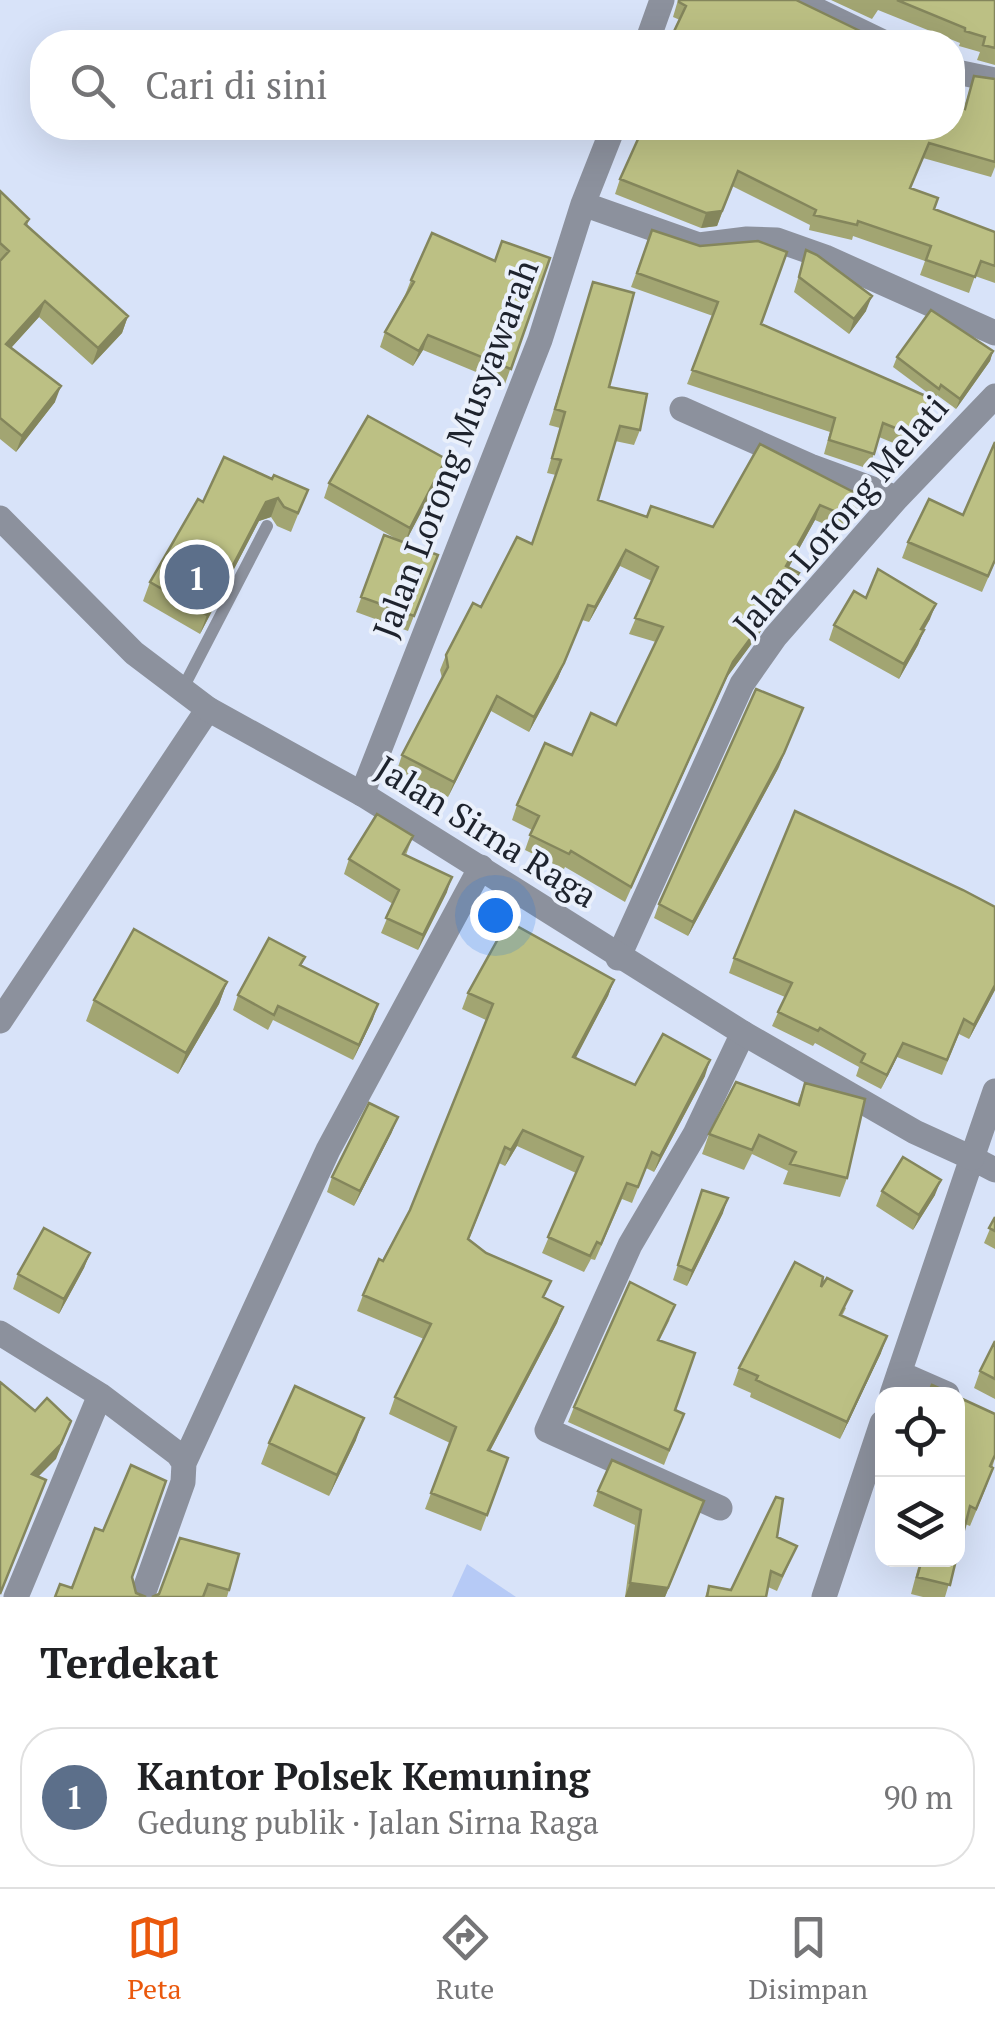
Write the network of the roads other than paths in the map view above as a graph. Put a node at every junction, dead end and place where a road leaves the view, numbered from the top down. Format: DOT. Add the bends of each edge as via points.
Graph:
graph roads {
  1 [pos="662,0"];
  2 [pos="796,0"];
  3 [pos="651,30"];
  4 [pos="859,30"];
  5 [pos="965,73"];
  6 [pos="995,80"];
  7 [pos="608,140"];
  8 [pos="582,204"];
  9 [pos="995,332"];
  10 [pos="995,396"];
  11 [pos="682,408"];
  12 [pos="897,498"];
  13 [pos="0,518"];
  14 [pos="267,526"];
  15 [pos="182,690"];
  16 [pos="208,709"];
  17 [pos="362,794"];
  18 [pos="481,867"];
  19 [pos="618,958"];
  20 [pos="0,1021"];
  21 [pos="743,1034"];
  22 [pos="995,1091"];
  23 [pos="983,1164"];
  24 [pos="0,1333"];
  25 [pos="896,1384"];
  26 [pos="100,1396"];
  27 [pos="875,1444"];
  28 [pos="184,1463"];
  29 [pos="720,1508"];
  30 [pos="16,1597"];
  31 [pos="142,1597"];
  32 [pos="824,1597"];
  1 -- 3 [label="street"];
  2 -- 4 [label="street"];
  5 -- 6 [label="street"];
  7 -- 8 [label="street, Jalan Lorong Musyawarah"];
  8 -- 9 [label="street" via="699,245 777,240"];
  8 -- 17 [label="street, Jalan Lorong Musyawarah" via="540,340"];
  10 -- 12 [label="street, Jalan Lorong Melati"];
  11 -- 12 [label="street"];
  12 -- 19 [label="street, Jalan Lorong Melati" via="775,636 742,684"];
  13 -- 15 [label="street, Jalan Sirna Raga" via="134,652"];
  14 -- 15 [label="lane"];
  15 -- 16 [label="street, Jalan Sirna Raga"];
  16 -- 17 [label="street, Jalan Sirna Raga"];
  16 -- 20 [label="street"];
  17 -- 18 [label="street, Jalan Sirna Raga"];
  18 -- 19 [label="street, Jalan Sirna Raga"];
  18 -- 28 [label="street" via="328,1150"];
  19 -- 21 [label="street, Jalan Sirna Raga"];
  21 -- 23 [label="street, Jalan Sirna Raga"];
  21 -- 29 [label="street" via="696,1134 630,1246 547,1430"];
  22 -- 23 [label="street"];
  23 -- 25 [label="street"];
  24 -- 26 [label="street"];
  26 -- 28 [label="street"];
  26 -- 30 [label="street"];
  27 -- 32 [label="street"];
  28 -- 31 [label="street"];
}
